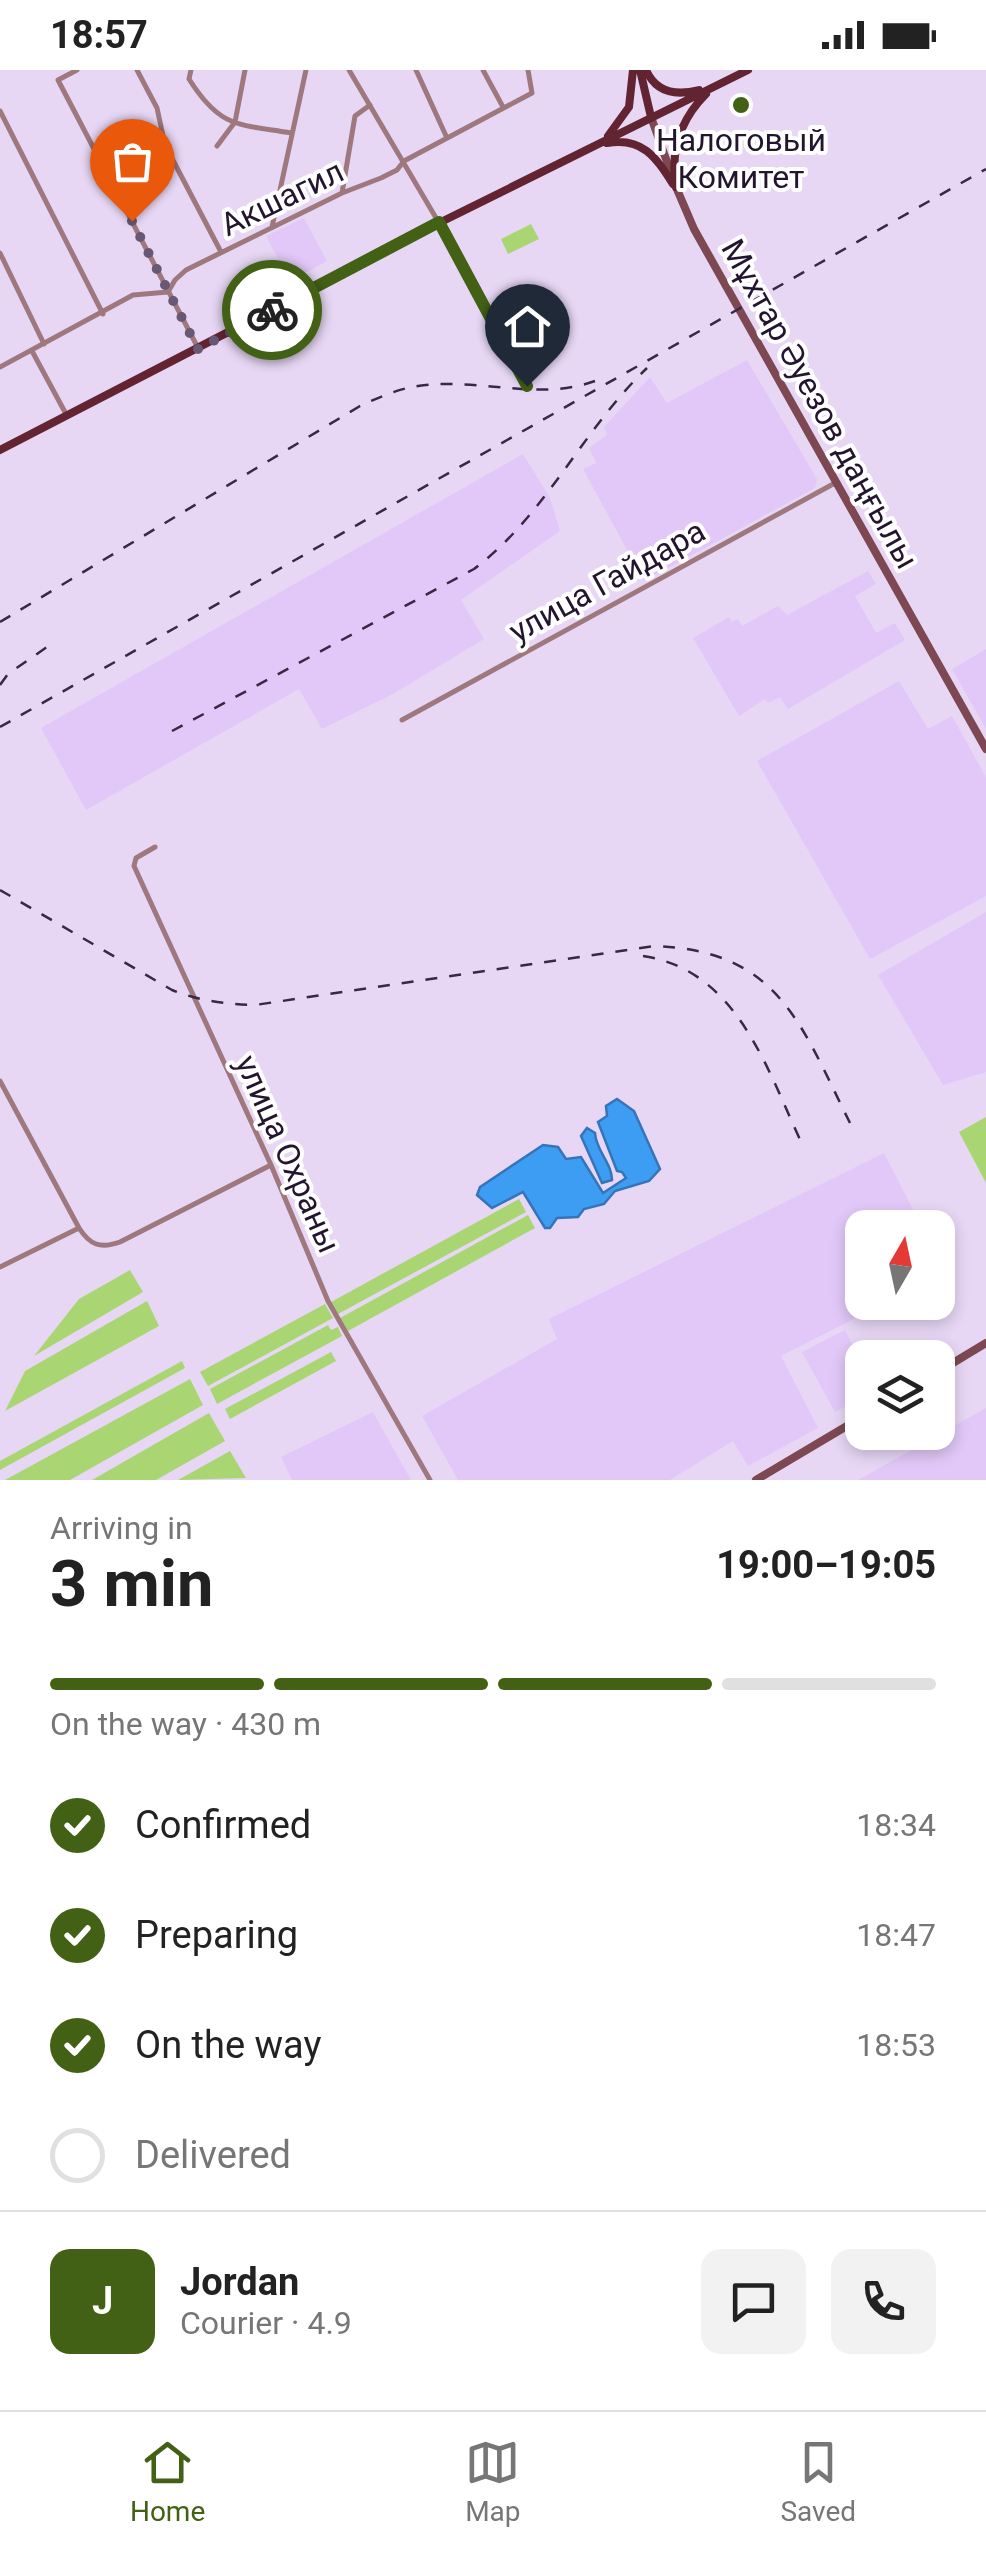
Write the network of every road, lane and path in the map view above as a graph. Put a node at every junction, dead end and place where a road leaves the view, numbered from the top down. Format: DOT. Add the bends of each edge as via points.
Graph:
graph roads {
  1 [pos="77,70"];
  2 [pos="137,70"];
  3 [pos="191,70"];
  4 [pos="245,70"];
  5 [pos="306,70"];
  6 [pos="348,70"];
  7 [pos="416,70"];
  8 [pos="484,70"];
  9 [pos="528,70"];
  10 [pos="640,70"];
  11 [pos="748,70"];
  12 [pos="721,83"];
  13 [pos="370,105"];
  14 [pos="504,108"];
  15 [pos="0,111"];
  16 [pos="651,117"];
  17 [pos="235,122"];
  18 [pos="291,133"];
  19 [pos="448,138"];
  20 [pos="217,146"];
  21 [pos="594,147"];
  22 [pos="404,161"];
  23 [pos="676,187"];
  24 [pos="342,193"];
  25 [pos="439,222"];
  26 [pos="272,227"];
  27 [pos="221,252"];
  28 [pos="0,253"];
  29 [pos="168,292"];
  30 [pos="103,314"];
  31 [pos="44,344"];
  32 [pos="198,349"];
  33 [pos="32,351"];
  34 [pos="0,368"];
  35 [pos="527,386"];
  36 [pos="67,416"];
  37 [pos="0,450"];
  38 [pos="834,483"];
  39 [pos="402,720"];
  40 [pos="986,750"];
  41 [pos="154,847"];
  42 [pos="0,1081"];
  43 [pos="271,1165"];
  44 [pos="80,1228"];
  45 [pos="0,1267"];
  46 [pos="986,1344"];
  47 [pos="955,1362"];
  48 [pos="845,1427"];
  49 [pos="430,1480"];
  50 [pos="756,1480"];
  1 -- 29 [label="street" via="58,80"];
  2 -- 27 [label="street" via="157,108 165,145"];
  3 -- 17 [label="street" via="189,78 209,109"];
  4 -- 17 [label="street"];
  5 -- 18 [label="street"];
  6 -- 13 [label="street"];
  7 -- 19 [label="street"];
  8 -- 14 [label="street"];
  9 -- 14 [label="street, Акшагил" via="532,93"];
  10 -- 12 [label="main road" via="678,94"];
  10 -- 16 [label="main road, Мұхтар Әуезов даңғылы"];
  10 -- 21 [label="main road" via="630,107"];
  11 -- 12 [label="main road"];
  12 -- 16 [label="main road"];
  12 -- 23 [label="main road" via="680,131"];
  13 -- 22 [label="street"];
  13 -- 24 [label="street" via="355,116"];
  14 -- 19 [label="street, Акшагил"];
  15 -- 30 [label="street"];
  16 -- 21 [label="main road"];
  16 -- 23 [label="main road, Мұхтар Әуезов даңғылы"];
  17 -- 18 [label="street"];
  17 -- 20 [label="street"];
  18 -- 26 [label="street"];
  19 -- 22 [label="street, Акшагил"];
  21 -- 23 [label="main road" via="640,145"];
  21 -- 25 [label="main road"];
  22 -- 24 [label="street, Акшагил"];
  22 -- 25 [label="street"];
  23 -- 38 [label="main road, Мұхтар Әуезов даңғылы"];
  24 -- 26 [label="street, Акшагил"];
  25 -- 32 [label="main road"];
  25 -- 35 [label="street"];
  26 -- 27 [label="street, Акшагил"];
  27 -- 29 [label="street, Акшагил" via="186,270"];
  28 -- 31 [label="street"];
  29 -- 30 [label="street, Акшагил" via="133,295"];
  29 -- 32 [label="street"];
  30 -- 31 [label="street, Акшагил"];
  31 -- 33 [label="street, Акшагил"];
  32 -- 36 [label="main road"];
  33 -- 34 [label="street, Акшагил"];
  33 -- 36 [label="street"];
  36 -- 37 [label="main road"];
  38 -- 39 [label="street, улица Гайдара"];
  38 -- 40 [label="main road, Мұхтар Әуезов даңғылы"];
  41 -- 43 [label="street, улица Охраны" via="134,866"];
  42 -- 44 [label="street"];
  43 -- 44 [label="street" via="108,1246 97,1246"];
  43 -- 49 [label="street, улица Охраны" via="328,1300"];
  44 -- 45 [label="street"];
  46 -- 47 [label="main road"];
  48 -- 50 [label="main road"];
}
